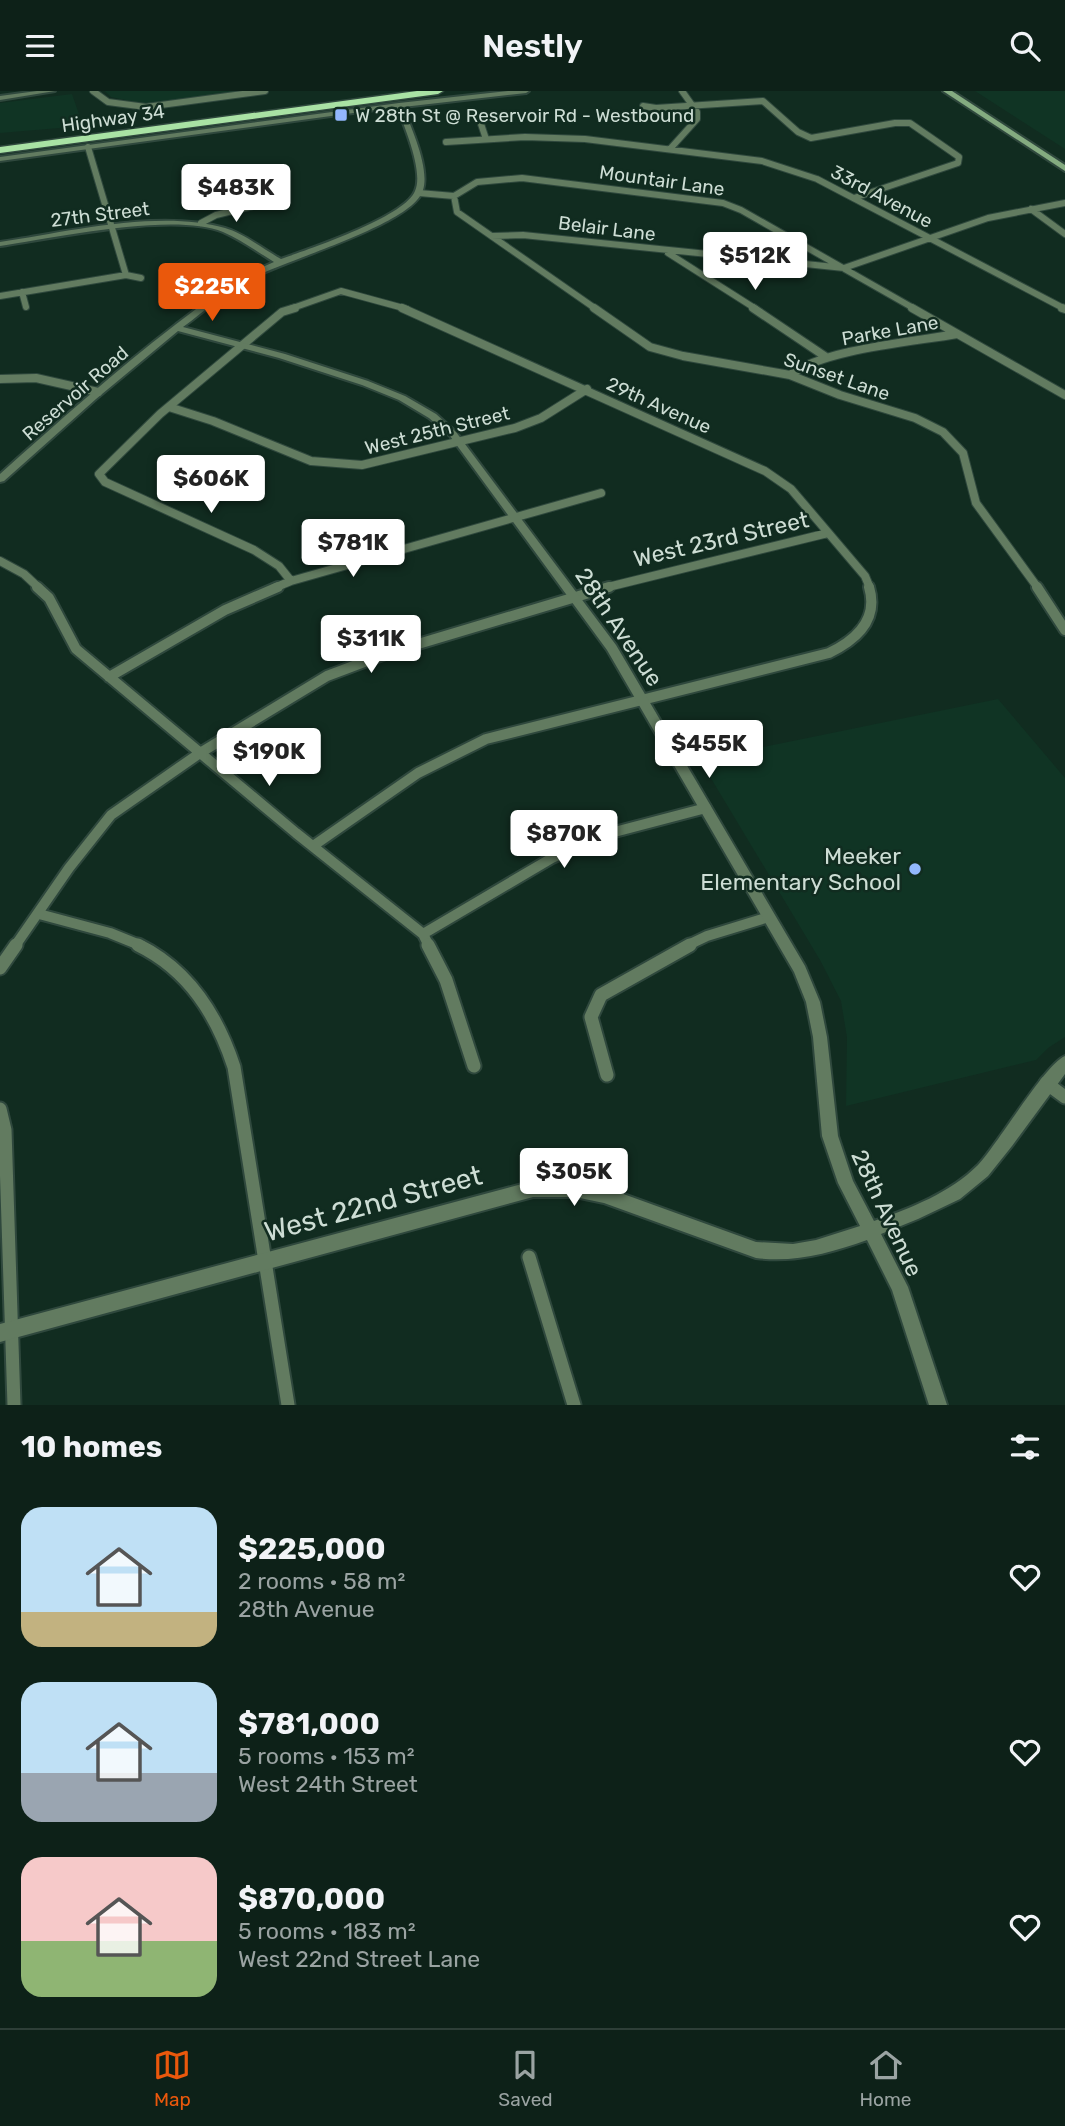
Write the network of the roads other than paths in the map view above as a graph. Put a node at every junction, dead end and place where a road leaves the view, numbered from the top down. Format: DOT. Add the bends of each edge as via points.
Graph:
graph roads {
  1 [pos="52,91"];
  2 [pos="93,91"];
  3 [pos="265,91"];
  4 [pos="380,91"];
  5 [pos="438,91"];
  6 [pos="526,91"];
  7 [pos="682,91"];
  8 [pos="947,91"];
  9 [pos="5,95"];
  10 [pos="399,105"];
  11 [pos="692,105"];
  12 [pos="643,106"];
  13 [pos="481,124"];
  14 [pos="486,139"];
  15 [pos="0,142"];
  16 [pos="446,142"];
  17 [pos="88,147"];
  18 [pos="670,149"];
  19 [pos="0,150"];
  20 [pos="0,159"];
  21 [pos="1065,169"];
  22 [pos="419,193"];
  23 [pos="454,196"];
  24 [pos="854,198"];
  25 [pos="1065,203"];
  26 [pos="262,204"];
  27 [pos="1031,209"];
  28 [pos="201,223"];
  29 [pos="111,228"];
  30 [pos="1065,233"];
  31 [pos="492,236"];
  32 [pos="928,238"];
  33 [pos="0,244"];
  34 [pos="664,251"];
  35 [pos="280,262"];
  36 [pos="844,268"];
  37 [pos="127,275"];
  38 [pos="141,278"];
  39 [pos="22,292"];
  40 [pos="0,296"];
  41 [pos="26,307"];
  42 [pos="1065,309"];
  43 [pos="176,328"];
  44 [pos="957,334"];
  45 [pos="241,346"];
  46 [pos="826,357"];
  47 [pos="790,375"];
  48 [pos="0,379"];
  49 [pos="587,389"];
  50 [pos="98,392"];
  51 [pos="1065,395"];
  52 [pos="169,407"];
  53 [pos="459,443"];
  54 [pos="0,479"];
  55 [pos="601,493"];
  56 [pos="515,517"];
  57 [pos="828,533"];
  58 [pos="0,561"];
  59 [pos="291,581"];
  60 [pos="575,596"];
  61 [pos="1065,630"];
  62 [pos="109,677"];
  63 [pos="642,698"];
  64 [pos="201,753"];
  65 [pos="706,808"];
  66 [pos="313,846"];
  67 [pos="40,914"];
  68 [pos="769,917"];
  69 [pos="423,933"];
  70 [pos="0,968"];
  71 [pos="1065,1063"];
  72 [pos="474,1066"];
  73 [pos="607,1075"];
  74 [pos="1046,1083"];
  75 [pos="1065,1097"];
  76 [pos="0,1109"];
  77 [pos="2,1130"];
  78 [pos="869,1229"];
  79 [pos="529,1257"];
  80 [pos="266,1259"];
  81 [pos="6,1331"];
  82 [pos="14,1405"];
  83 [pos="288,1405"];
  84 [pos="574,1405"];
  85 [pos="938,1405"];
  1 -- 9 [label="street"];
  2 -- 3 [label="street" via="108,102 146,107"];
  4 -- 15 [label="highway, Highway 34"];
  5 -- 19 [label="highway, Highway 34"];
  6 -- 10 [label="street"];
  7 -- 11 [label="street"];
  8 -- 21 [label="main road"];
  10 -- 17 [label="street"];
  10 -- 22 [label="street" via="421,178"];
  11 -- 12 [label="street"];
  11 -- 18 [label="street" via="697,120"];
  11 -- 24 [label="street" via="762,101 808,137 905,122 959,156 960,161"];
  13 -- 14 [label="street"];
  14 -- 16 [label="street, 33rd Avenue"];
  14 -- 18 [label="street, 33rd Avenue" via="585,139"];
  17 -- 20 [label="street"];
  17 -- 29 [label="street"];
  18 -- 24 [label="street, 33rd Avenue" via="762,161 817,179"];
  22 -- 23 [label="street"];
  22 -- 35 [label="street, Reservoir Road" via="377,223"];
  23 -- 31 [label="street, Sunset Lane" via="457,212"];
  23 -- 36 [label="street, Mountair Lane" via="477,182 504,178 711,200 741,210"];
  24 -- 32 [label="street, 33rd Avenue"];
  25 -- 27 [label="street"];
  26 -- 28 [label="street"];
  27 -- 30 [label="street"];
  27 -- 32 [label="street"];
  28 -- 29 [label="street, 27th Street"];
  28 -- 35 [label="street, 27th Street" via="231,233"];
  29 -- 33 [label="street, 27th Street"];
  29 -- 37 [label="street"];
  31 -- 34 [label="street, Belair Lane" via="523,235"];
  31 -- 47 [label="street, Sunset Lane" via="650,347"];
  32 -- 36 [label="street"];
  32 -- 42 [label="street, 33rd Avenue"];
  34 -- 36 [label="street, Belair Lane"];
  34 -- 46 [label="street"];
  35 -- 43 [label="street, Reservoir Road" via="244,278"];
  36 -- 44 [label="street, Mountair Lane"];
  37 -- 38 [label="street"];
  37 -- 39 [label="street"];
  39 -- 40 [label="street"];
  39 -- 41 [label="street"];
  43 -- 45 [label="street, 28th Avenue"];
  43 -- 50 [label="street, Reservoir Road"];
  44 -- 46 [label="street, Parke Lane"];
  44 -- 51 [label="street, Mountair Lane"];
  45 -- 49 [label="street, 29th Avenue" via="282,313 341,291 419,313"];
  45 -- 52 [label="street"];
  45 -- 53 [label="street, 28th Avenue" via="307,364 408,401 435,417"];
  46 -- 47 [label="street, Parke Lane"];
  47 -- 61 [label="street, Sunset Lane" via="915,418 960,448 976,503"];
  48 -- 50 [label="street" via="36,378"];
  49 -- 53 [label="street, West 25th Street" via="535,421"];
  49 -- 57 [label="street, 29th Avenue" via="765,471 791,489"];
  50 -- 54 [label="street, Reservoir Road"];
  52 -- 53 [label="street, West 25th Street" via="294,455 333,464 376,463"];
  52 -- 59 [label="street" via="99,474 106,482 254,550 279,566"];
  53 -- 56 [label="street, 28th Avenue"];
  55 -- 56 [label="street"];
  56 -- 59 [label="street"];
  56 -- 60 [label="street, 28th Avenue"];
  57 -- 60 [label="street, West 23rd Street"];
  57 -- 63 [label="street, 29th Avenue" via="865,576 873,593 871,613 856,638 828,653"];
  58 -- 62 [label="street" via="35,583 49,598 76,649"];
  59 -- 62 [label="street" via="225,610"];
  60 -- 63 [label="street, 28th Avenue"];
  60 -- 64 [label="street, West 23rd Street" via="355,664 300,690"];
  62 -- 64 [label="street"];
  63 -- 65 [label="street, 28th Avenue"];
  63 -- 66 [label="street" via="461,748 411,775"];
  64 -- 66 [label="street"];
  64 -- 67 [label="street, West 23rd Street" via="111,815"];
  65 -- 68 [label="street, 28th Avenue"];
  65 -- 69 [label="street" via="603,835 552,858"];
  66 -- 69 [label="street"];
  67 -- 70 [label="street, West 23rd Street"];
  67 -- 80 [label="street" via="154,952 178,972 217,1018 234,1067"];
  68 -- 73 [label="street" via="707,936 601,995 591,1017"];
  68 -- 78 [label="street, 28th Avenue" via="813,1002 830,1136"];
  69 -- 72 [label="street" via="446,980"];
  71 -- 74 [label="street, West 22nd Street"];
  74 -- 75 [label="street"];
  74 -- 78 [label="street, West 22nd Street" via="991,1161 967,1185"];
  76 -- 77 [label="street"];
  77 -- 81 [label="street"];
  78 -- 80 [label="street, West 22nd Street" via="823,1246 777,1253 725,1240 604,1195 575,1189 533,1189"];
  78 -- 85 [label="street, 28th Avenue" via="900,1287"];
  79 -- 84 [label="street"];
  80 -- 81 [label="street, West 22nd Street"];
  80 -- 83 [label="street"];
  81 -- 82 [label="street"];
}
